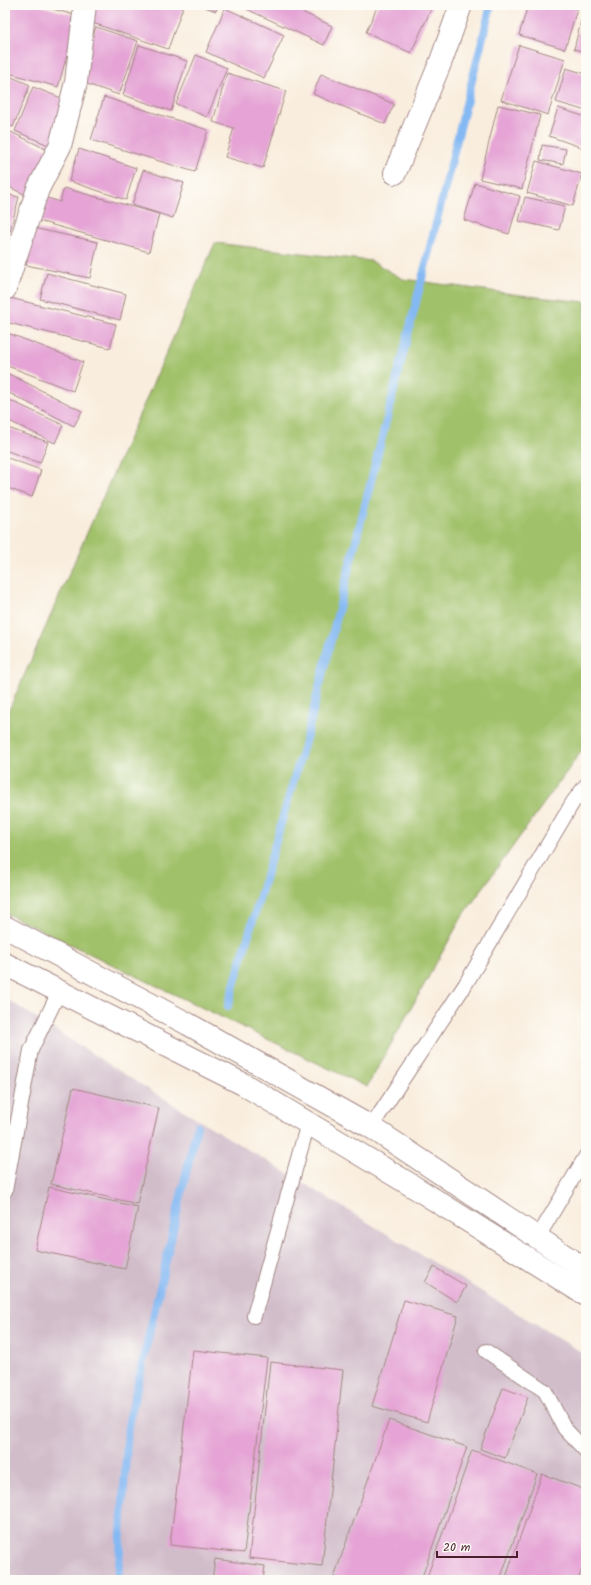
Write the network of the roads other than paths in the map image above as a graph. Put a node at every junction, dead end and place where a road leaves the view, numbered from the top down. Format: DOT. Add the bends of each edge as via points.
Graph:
graph roads {
  1 [pos="85,5"];
  2 [pos="461,5"];
  3 [pos="395,173"];
  4 [pos="5,289"];
  5 [pos="586,785"];
  6 [pos="5,927"];
  7 [pos="5,964"];
  8 [pos="59,992"];
  9 [pos="308,1123"];
  10 [pos="370,1127"];
  11 [pos="586,1156"];
  12 [pos="5,1191"];
  13 [pos="538,1237"];
  14 [pos="586,1270"];
  15 [pos="586,1295"];
  16 [pos="254,1316"];
  17 [pos="486,1351"];
  18 [pos="586,1451"];
  1 -- 4 [label="street" via="76,82 60,146 38,189"];
  2 -- 3 [label="street"];
  5 -- 10 [label="lane" via="573,802 465,985"];
  6 -- 10 [label="street" via="188,1024"];
  7 -- 8 [label="street"];
  8 -- 9 [label="street" via="243,1084"];
  8 -- 12 [label="lane" via="31,1050"];
  9 -- 15 [label="street"];
  9 -- 16 [label="lane"];
  10 -- 13 [label="street"];
  11 -- 13 [label="lane"];
  13 -- 14 [label="street"];
  17 -- 18 [label="lane" via="545,1391 565,1429"];
}
